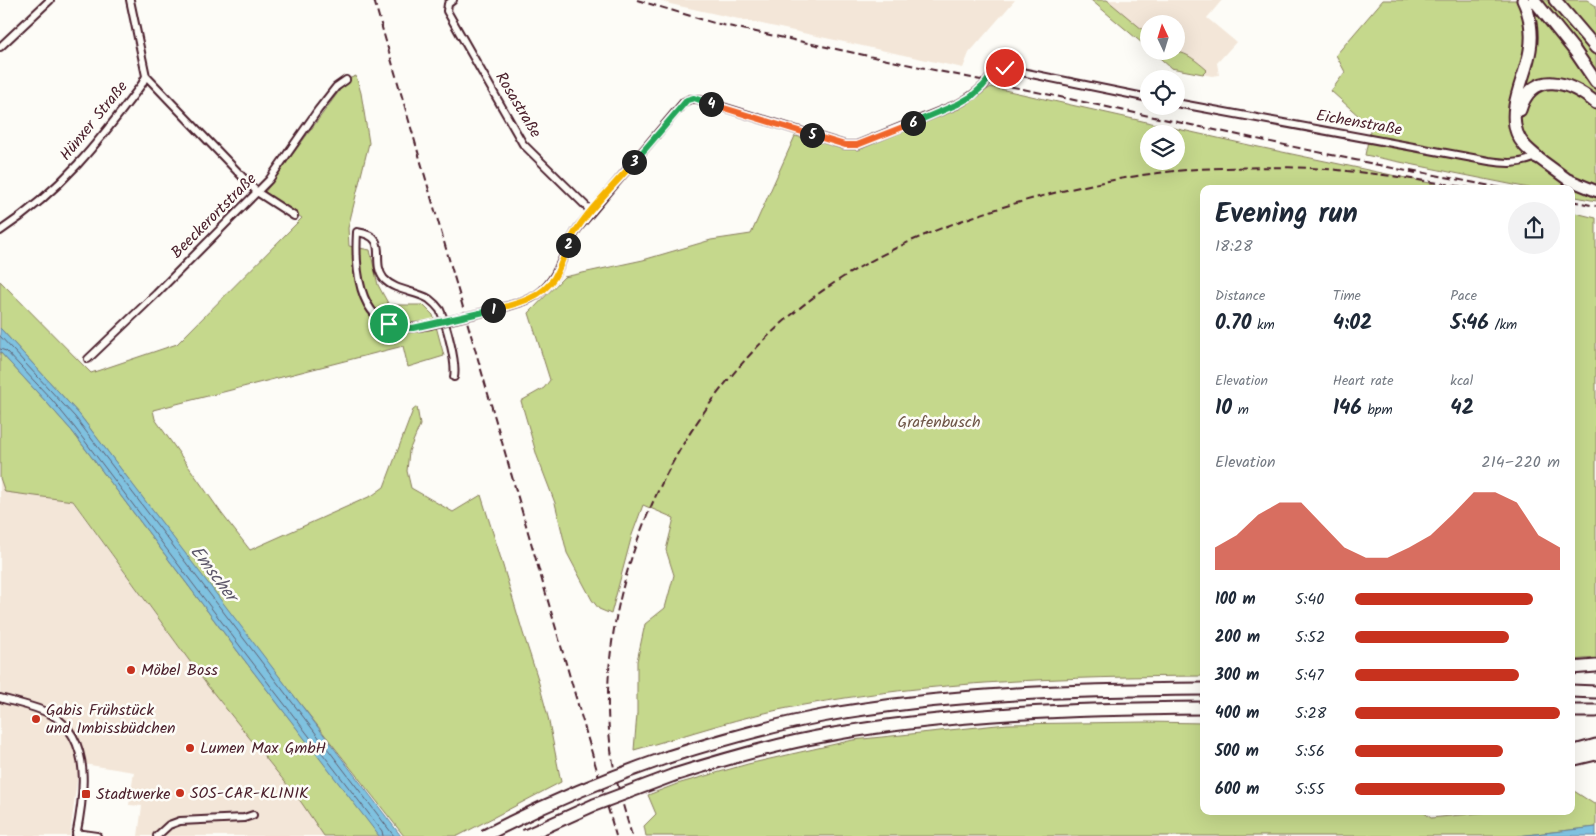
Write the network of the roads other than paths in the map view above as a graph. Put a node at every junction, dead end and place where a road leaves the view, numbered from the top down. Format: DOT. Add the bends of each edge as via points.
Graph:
graph roads {
  1 [pos="50,0"];
  2 [pos="130,0"];
  3 [pos="453,0"];
  4 [pos="1523,0"];
  5 [pos="1534,0"];
  6 [pos="1554,0"];
  7 [pos="1594,46"];
  8 [pos="0,47"];
  9 [pos="146,76"];
  10 [pos="346,80"];
  11 [pos="1596,82"];
  12 [pos="1140,96"];
  13 [pos="1596,103"];
  14 [pos="1185,105"];
  15 [pos="1537,157"];
  16 [pos="1596,191"];
  17 [pos="257,192"];
  18 [pos="591,212"];
  19 [pos="294,216"];
  20 [pos="0,231"];
  21 [pos="88,359"];
  22 [pos="454,377"];
  23 [pos="1596,666"];
  24 [pos="1575,668"];
  25 [pos="1200,689"];
  26 [pos="1575,692"];
  27 [pos="1596,692"];
  28 [pos="0,698"];
  29 [pos="1200,708"];
  30 [pos="1575,711"];
  31 [pos="1596,711"];
  32 [pos="1596,746"];
  33 [pos="1575,751"];
  34 [pos="1596,754"];
  35 [pos="1575,759"];
  36 [pos="253,815"];
  37 [pos="76,835"];
  38 [pos="96,836"];
  39 [pos="158,836"];
  40 [pos="484,836"];
  41 [pos="525,836"];
  1 -- 8 [label="street"];
  2 -- 9 [label="street, Hünxer Straße"];
  3 -- 18 [label="street, Rosastraße" via="447,11 524,144"];
  4 -- 15 [label="highway" via="1531,43 1514,119 1522,142"];
  5 -- 11 [label="highway" via="1575,50"];
  6 -- 7 [label="highway"];
  9 -- 17 [label="street"];
  9 -- 20 [label="street, Hünxer Straße" via="102,138 70,173 42,200"];
  10 -- 17 [label="street, Beeckerortstraße" via="336,87"];
  12 -- 18 [label="street" via="1002,68 995,71 972,96 958,104 851,146 690,98"];
  13 -- 15 [label="highway" via="1560,83 1544,84 1528,92 1520,111 1519,126"];
  14 -- 15 [label="street, Eichenstraße" via="1489,161 1512,164"];
  15 -- 16 [label="main road" via="1567,179"];
  17 -- 19 [label="street"];
  17 -- 21 [label="street, Beeckerortstraße"];
  18 -- 22 [label="street, bridge" via="573,235 555,277 545,290 530,299 497,309 430,325 413,328 397,327 382,321 373,312 358,275 357,232 375,239 380,271 386,280 438,307 452,353 455,366"];
  23 -- 24 [label="highway"];
  25 -- 40 [label="highway, bridge" via="1076,690 961,697 820,716 714,742 668,757 586,787"];
  26 -- 27 [label="highway"];
  28 -- 37 [label="street" via="43,710 72,734 81,756 83,773"];
  29 -- 41 [label="highway, bridge" via="1032,712 913,722 826,735 674,775 594,805"];
  30 -- 31 [label="highway"];
  32 -- 33 [label="highway"];
  34 -- 35 [label="highway"];
  36 -- 39 [label="street" via="180,821 169,825"];
  37 -- 38 [label="street"];
}
